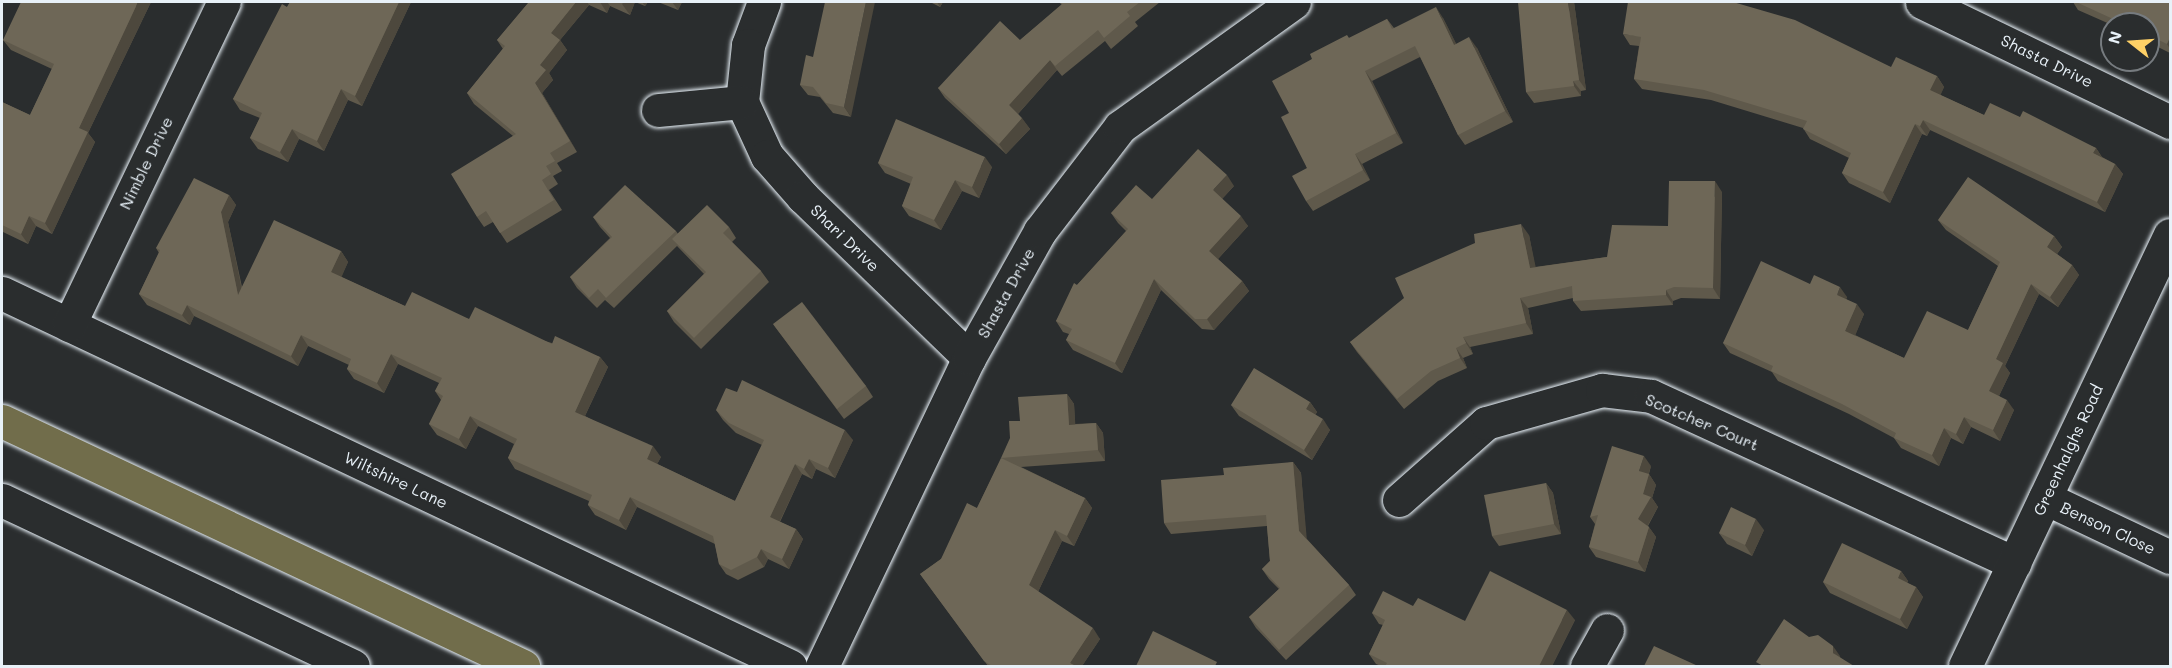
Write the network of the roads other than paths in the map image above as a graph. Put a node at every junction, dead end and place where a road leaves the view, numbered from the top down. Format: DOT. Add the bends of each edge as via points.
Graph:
graph roads {
  1 [pos="224,2"];
  2 [pos="764,2"];
  3 [pos="1294,2"];
  4 [pos="1922,2"];
  5 [pos="741,102"];
  6 [pos="658,110"];
  7 [pos="2170,122"];
  8 [pos="2170,235"];
  9 [pos="2,293"];
  10 [pos="69,325"];
  11 [pos="969,358"];
  12 [pos="4,429"];
  13 [pos="2045,498"];
  14 [pos="2,500"];
  15 [pos="1399,500"];
  16 [pos="2170,557"];
  17 [pos="2014,563"];
  18 [pos="1607,630"];
  19 [pos="353,666"];
  20 [pos="523,666"];
  21 [pos="790,666"];
  22 [pos="822,666"];
  23 [pos="1587,666"];
  24 [pos="1965,666"];
  1 -- 10 [label="street, Nimble Drive"];
  2 -- 5 [label="street" via="748,45"];
  3 -- 11 [label="street, Shasta Drive" via="1120,127 1040,231"];
  4 -- 7 [label="street, Shasta Drive"];
  5 -- 6 [label="street"];
  5 -- 11 [label="street, Shari Drive" via="767,156 802,197"];
  8 -- 13 [label="street, Greenhalghs Road"];
  9 -- 10 [label="street, Wiltshire Lane"];
  10 -- 21 [label="street, Wiltshire Lane"];
  11 -- 22 [label="street, Shasta Drive"];
  12 -- 20 [label="main road"];
  13 -- 16 [label="street, Benson Close"];
  13 -- 17 [label="street, Greenhalghs Road"];
  14 -- 19 [label="street"];
  15 -- 17 [label="street, Scotcher Court" via="1486,423 1602,390 1651,396"];
  17 -- 24 [label="street, Greenhalghs Road"];
  18 -- 23 [label="street"];
}
